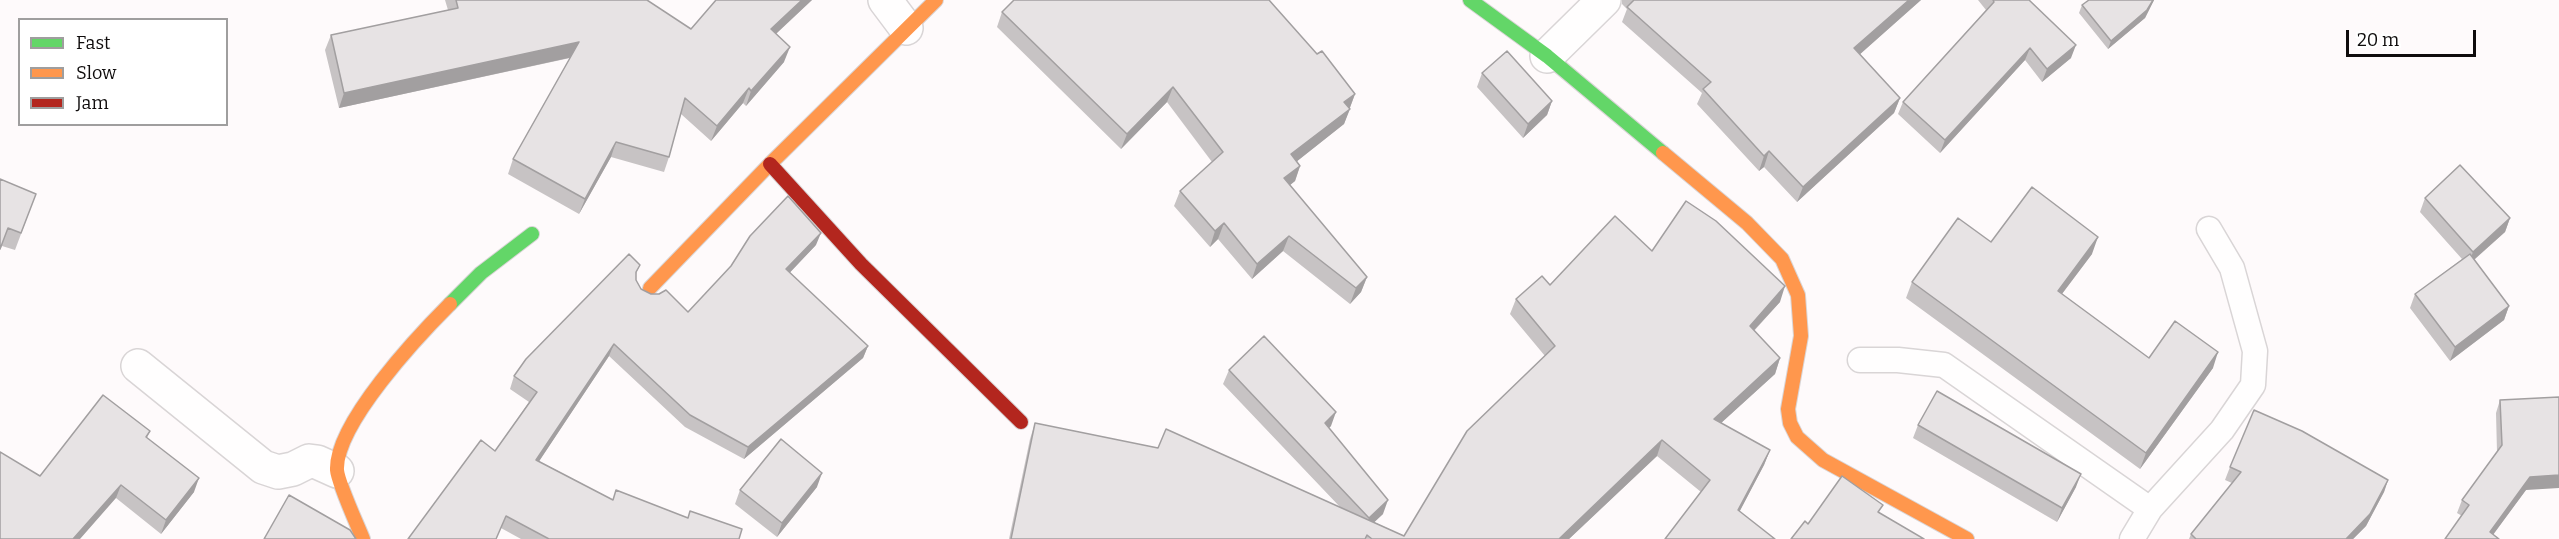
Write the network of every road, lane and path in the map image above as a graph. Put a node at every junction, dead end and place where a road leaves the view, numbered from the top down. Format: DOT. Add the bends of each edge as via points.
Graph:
graph roads {
  1 [pos="885,0"];
  2 [pos="936,0"];
  3 [pos="1470,0"];
  4 [pos="1604,0"];
  5 [pos="906,28"];
  6 [pos="1547,56"];
  7 [pos="770,164"];
  8 [pos="2209,229"];
  9 [pos="532,234"];
  10 [pos="650,288"];
  11 [pos="1860,360"];
  12 [pos="138,366"];
  13 [pos="1021,422"];
  14 [pos="337,471"];
  15 [pos="2150,509"];
  16 [pos="363,539"];
  17 [pos="1967,539"];
  18 [pos="2132,539"];
  1 -- 5 [label="street"];
  2 -- 5 [label="street"];
  3 -- 6 [label="street"];
  4 -- 6 [label="street"];
  5 -- 7 [label="street"];
  6 -- 17 [label="street" via="1747,223 1782,260 1798,295 1801,336 1788,409 1797,437 1824,460"];
  7 -- 10 [label="street"];
  7 -- 13 [label="street" via="874,278"];
  8 -- 15 [label="lane" via="2232,268 2256,351 2253,386 2222,430"];
  9 -- 14 [label="street" via="480,273 416,338 360,411 339,450"];
  11 -- 15 [label="lane" via="1944,365"];
  12 -- 14 [label="street" via="263,467 278,472 309,461"];
  14 -- 16 [label="street"];
  15 -- 18 [label="lane"];
}
